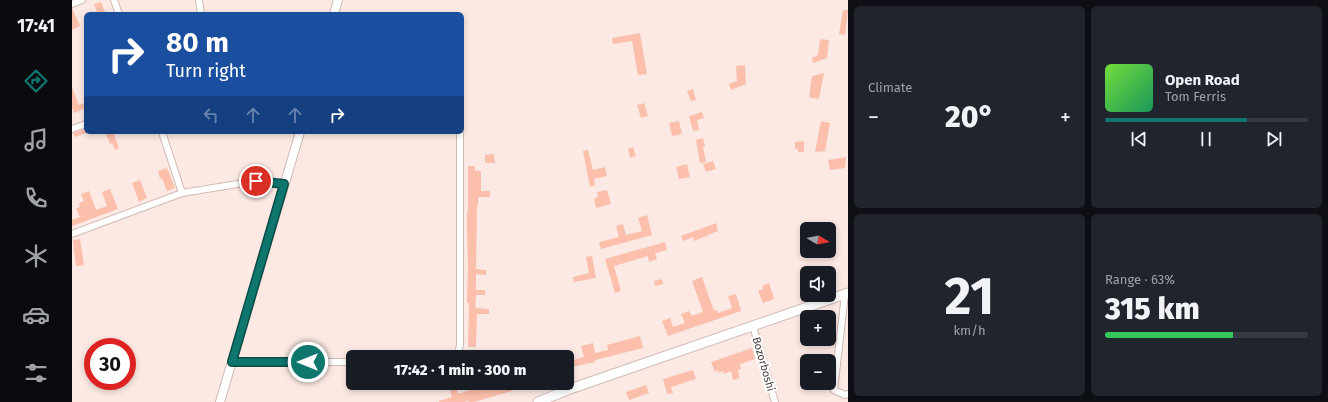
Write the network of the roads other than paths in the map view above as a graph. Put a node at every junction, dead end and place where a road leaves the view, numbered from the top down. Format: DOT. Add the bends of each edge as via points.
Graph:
graph roads {
  1 [pos="82,0"];
  2 [pos="114,0"];
  3 [pos="199,0"];
  4 [pos="338,0"];
  5 [pos="72,4"];
  6 [pos="118,12"];
  7 [pos="200,12"];
  8 [pos="335,12"];
  9 [pos="84,125"];
  10 [pos="72,129"];
  11 [pos="163,134"];
  12 [pos="299,134"];
  13 [pos="460,134"];
  14 [pos="284,184"];
  15 [pos="182,193"];
  16 [pos="72,234"];
  17 [pos="847,293"];
  18 [pos="753,326"];
  19 [pos="459,350"];
  20 [pos="232,362"];
  21 [pos="346,362"];
  22 [pos="848,394"];
  23 [pos="220,402"];
  24 [pos="538,402"];
  25 [pos="775,402"];
  1 -- 5 [label="street"];
  2 -- 6 [label="street"];
  3 -- 7 [label="street"];
  4 -- 8 [label="street"];
  9 -- 10 [label="street"];
  11 -- 15 [label="street"];
  12 -- 14 [label="street"];
  13 -- 19 [label="street"];
  14 -- 15 [label="street" via="256,181"];
  14 -- 20 [label="street"];
  15 -- 16 [label="street"];
  17 -- 18 [label="main road"];
  17 -- 22 [label="street" via="834,390"];
  18 -- 24 [label="main road"];
  18 -- 25 [label="street, Bozorboshi"];
  20 -- 21 [label="street"];
  20 -- 23 [label="street"];
}
